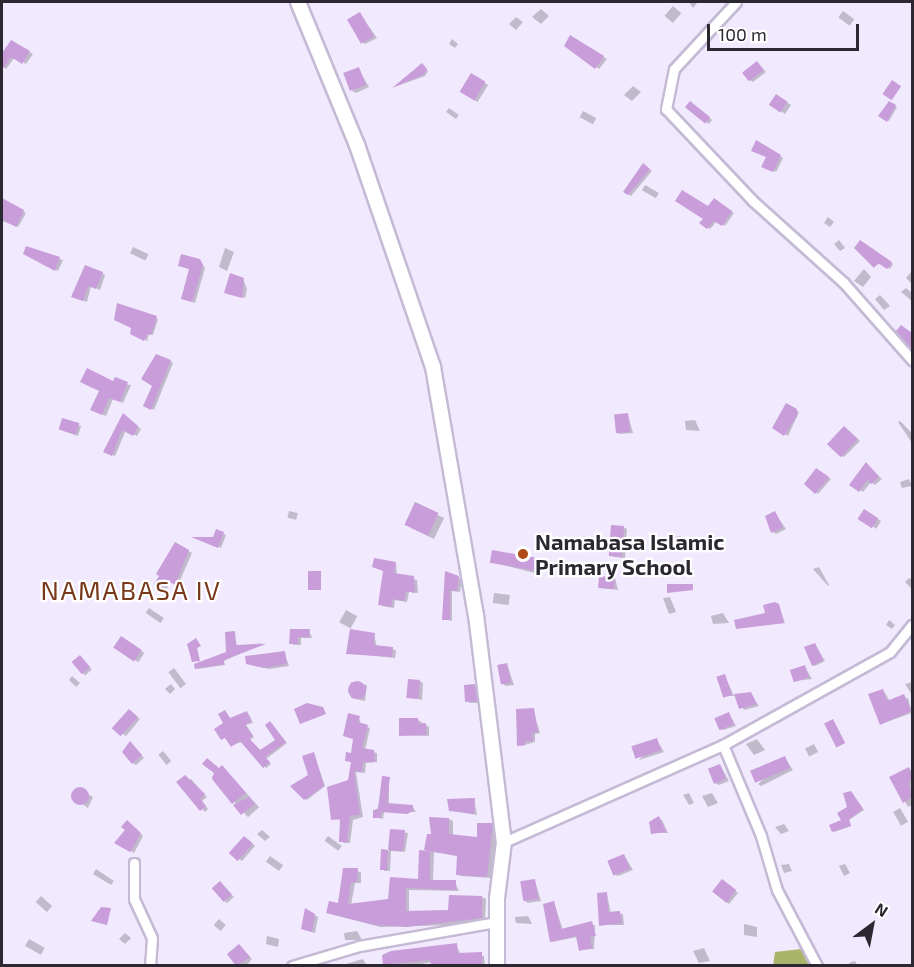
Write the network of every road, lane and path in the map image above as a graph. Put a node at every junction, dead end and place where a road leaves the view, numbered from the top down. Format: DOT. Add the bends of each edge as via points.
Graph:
graph roads {
  1 [pos="298,2"];
  2 [pos="736,2"];
  3 [pos="912,360"];
  4 [pos="912,625"];
  5 [pos="723,745"];
  6 [pos="504,842"];
  7 [pos="134,863"];
  8 [pos="497,922"];
  9 [pos="296,965"];
  10 [pos="150,966"];
  11 [pos="497,966"];
  12 [pos="817,966"];
  1 -- 6 [label="street" via="357,146 432,367 477,615"];
  2 -- 3 [label="street" via="674,69 666,109 753,201 844,283"];
  4 -- 5 [label="street" via="890,652"];
  5 -- 6 [label="street"];
  5 -- 12 [label="street" via="761,836 777,890"];
  6 -- 8 [label="street"];
  7 -- 10 [label="street" via="134,899 152,938"];
  8 -- 9 [label="street" via="359,946"];
  8 -- 11 [label="street"];
}
